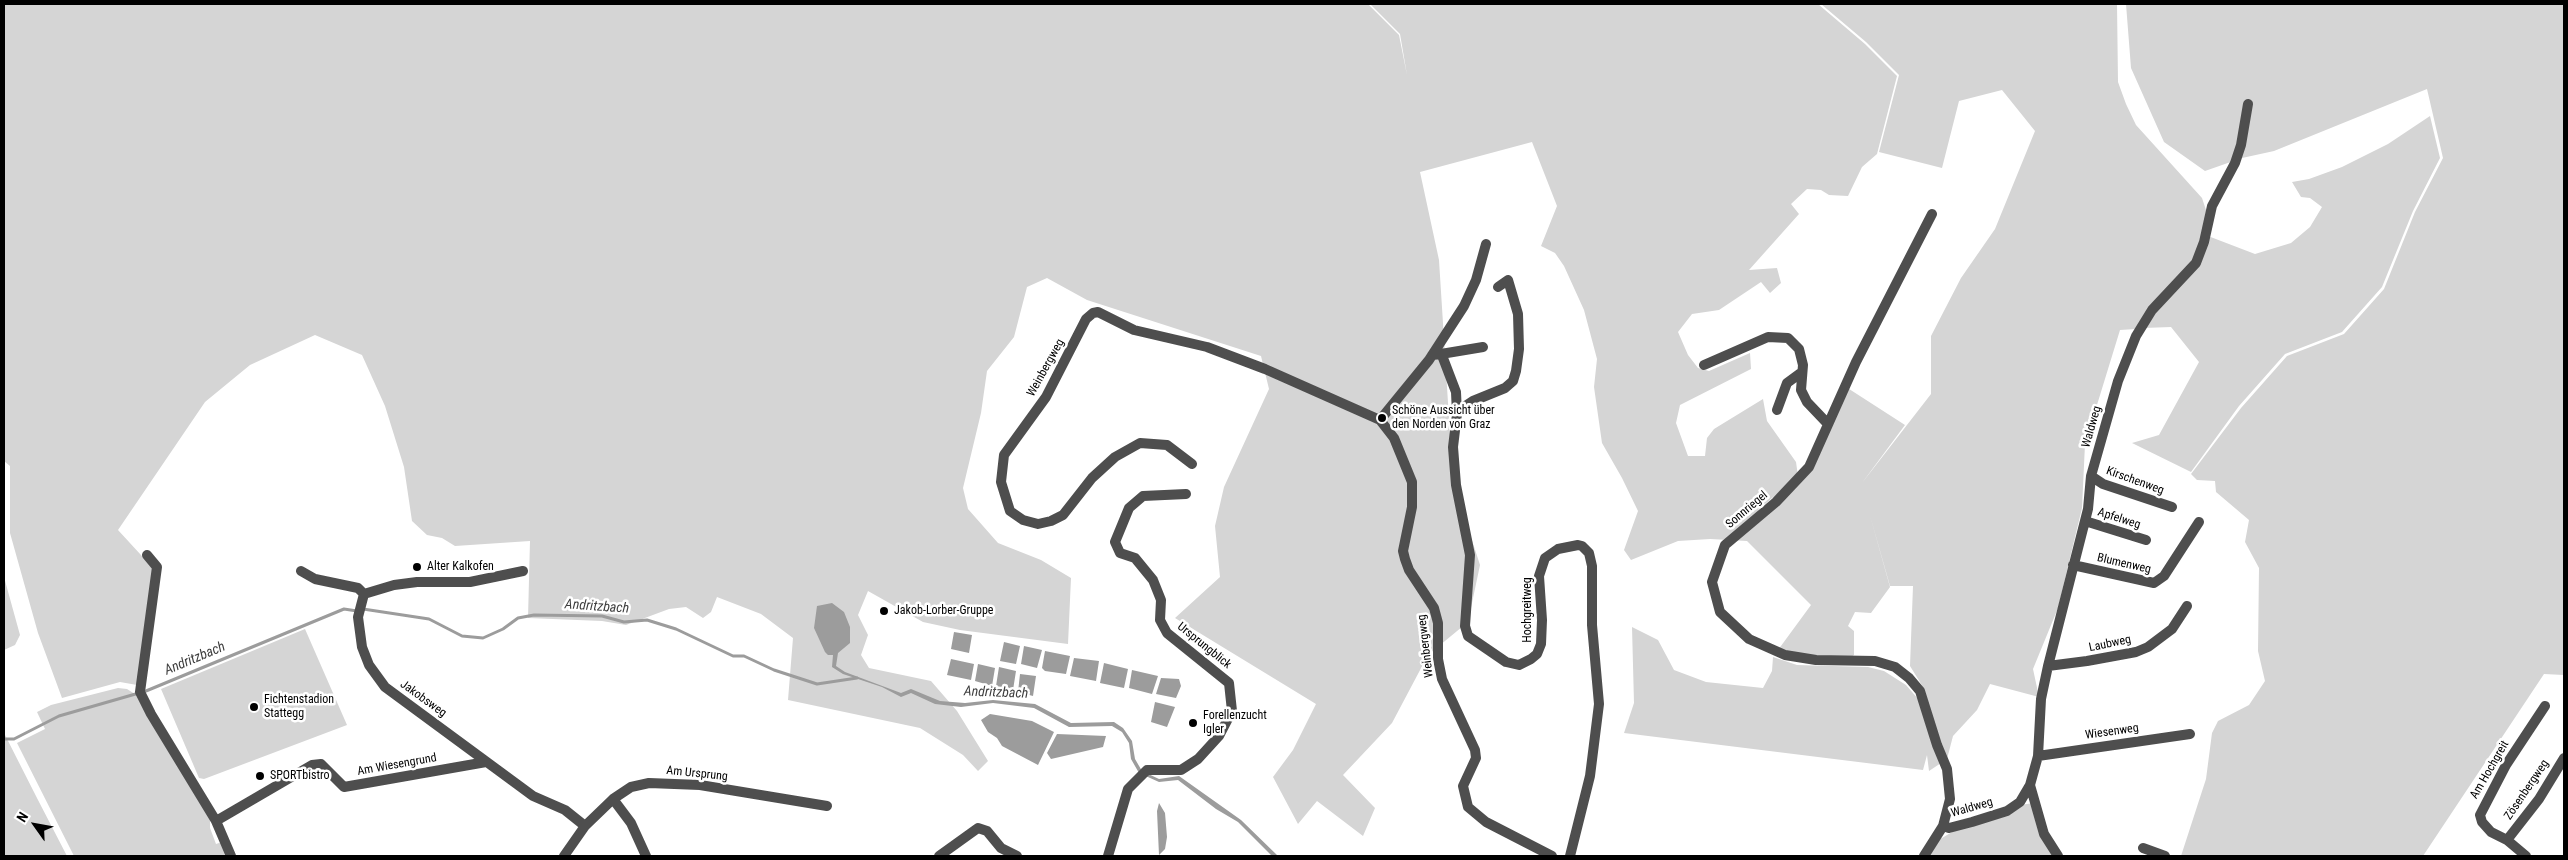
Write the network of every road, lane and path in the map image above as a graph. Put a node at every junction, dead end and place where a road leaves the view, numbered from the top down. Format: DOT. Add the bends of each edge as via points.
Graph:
graph roads {
  1 [pos="2248,104"];
  2 [pos="1932,214"];
  3 [pos="1486,244"];
  4 [pos="1498,286"];
  5 [pos="1483,347"];
  6 [pos="1436,355"];
  7 [pos="1704,365"];
  8 [pos="1802,372"];
  9 [pos="1777,410"];
  10 [pos="1457,414"];
  11 [pos="1380,420"];
  12 [pos="1828,423"];
  13 [pos="1192,464"];
  14 [pos="2091,476"];
  15 [pos="1186,494"];
  16 [pos="2172,507"];
  17 [pos="2085,521"];
  18 [pos="2198,522"];
  19 [pos="2146,540"];
  20 [pos="147,555"];
  21 [pos="2073,565"];
  22 [pos="300,571"];
  23 [pos="523,571"];
  24 [pos="362,599"];
  25 [pos="2187,606"];
  26 [pos="2048,666"];
  27 [pos="2546,706"];
  28 [pos="2190,734"];
  29 [pos="2038,756"];
  30 [pos="2564,758"];
  31 [pos="486,762"];
  32 [pos="2030,785"];
  33 [pos="613,799"];
  34 [pos="827,806"];
  35 [pos="216,821"];
  36 [pos="586,826"];
  37 [pos="1944,826"];
  38 [pos="2507,840"];
  39 [pos="2143,848"];
  40 [pos="231,856"];
  41 [pos="564,856"];
  42 [pos="646,856"];
  43 [pos="939,856"];
  44 [pos="1018,856"];
  45 [pos="1108,856"];
  46 [pos="1552,856"];
  47 [pos="1570,856"];
  48 [pos="1924,856"];
  49 [pos="2058,856"];
  50 [pos="2165,856"];
  51 [pos="2526,856"];
  1 -- 14 [label="street, Waldweg" via="2241,146 2212,206 2196,263 2152,310 2136,336 2118,381"];
  2 -- 12 [label="street, Sonnriegel"];
  3 -- 6 [label="street" via="1476,280"];
  4 -- 10 [label="street" via="1508,280 1518,314 1519,349 1515,376 1505,388 1473,401"];
  5 -- 6 [label="street"];
  6 -- 10 [label="street, Hochgreitweg" via="1456,392"];
  6 -- 11 [label="street"];
  7 -- 8 [label="street" via="1768,338 1788,338 1799,349"];
  8 -- 9 [label="street" via="1787,383"];
  8 -- 12 [label="street" via="1801,390 1806,402"];
  10 -- 47 [label="street, Hochgreitweg" via="1454,469 1470,555 1465,626 1468,636 1485,650 1513,665 1531,659 1541,644 1539,576 1545,558 1558,549 1578,546 1586,549 1592,558 1592,625 1599,704 1590,776"];
  11 -- 13 [label="street, Weinbergweg" via="1273,372 1207,347 1134,330 1093,312 1086,319 1046,396 1004,455 1001,482 1010,511 1023,520 1038,524 1063,515 1092,478 1115,456 1140,443 1167,445"];
  11 -- 46 [label="street, Weinbergweg" via="1394,438 1412,482 1412,507 1403,550 1405,559 1434,608 1442,679 1475,750 1476,758 1463,786 1468,807 1486,822"];
  12 -- 37 [label="street, Sonnriegel" via="1810,467 1776,502 1725,545 1712,582 1720,612 1749,640 1785,655 1816,660 1875,661 1895,668 1909,678 1920,691 1936,745 1947,769 1950,799"];
  14 -- 16 [label="street, Kirschenweg" via="2103,484"];
  14 -- 17 [label="street, Waldweg"];
  15 -- 45 [label="street, Ursprungblick" via="1143,496 1129,508 1115,542 1120,552 1135,558 1153,580 1161,600 1162,626 1229,683 1232,711 1220,736 1198,759 1181,770 1143,773 1128,789"];
  17 -- 19 [label="street, Apfelweg"];
  17 -- 21 [label="street, Waldweg"];
  18 -- 21 [label="street, Blumenweg" via="2164,576 2154,583"];
  20 -- 35 [label="street" via="157,567 140,692 150,714"];
  21 -- 26 [label="street, Waldweg"];
  22 -- 24 [label="street" via="315,579 358,588"];
  23 -- 24 [label="street" via="470,582 394,585"];
  24 -- 31 [label="street, Jakobsweg" via="358,617 362,648 369,665 385,687"];
  25 -- 26 [label="street, Laubweg" via="2172,629 2148,647 2136,652"];
  26 -- 29 [label="street, Waldweg"];
  27 -- 38 [label="street, Am Hochgreit" via="2506,765 2480,814 2482,822 2492,832"];
  28 -- 29 [label="street, Wiesenweg"];
  29 -- 32 [label="street, Waldweg"];
  30 -- 38 [label="street, Zösenbergweg" via="2540,799"];
  31 -- 35 [label="street, Am Wiesengrund" via="344,787 321,764 312,765"];
  31 -- 36 [label="street, Jakobsweg" via="533,796 565,810"];
  32 -- 37 [label="street, Waldweg" via="2020,802 2007,811 1949,828"];
  32 -- 49 [label="street" via="2044,834"];
  33 -- 34 [label="street, Am Ursprung" via="631,786 667,782"];
  33 -- 36 [label="street, Am Ursprung"];
  33 -- 42 [label="street" via="631,823"];
  35 -- 40 [label="street"];
  36 -- 41 [label="street, Am Ursprung"];
  37 -- 48 [label="street, Waldweg"];
  38 -- 51 [label="street, Zösenbergweg"];
  39 -- 50 [label="street"];
  43 -- 44 [label="street" via="978,828 987,831 1001,848"];
}
